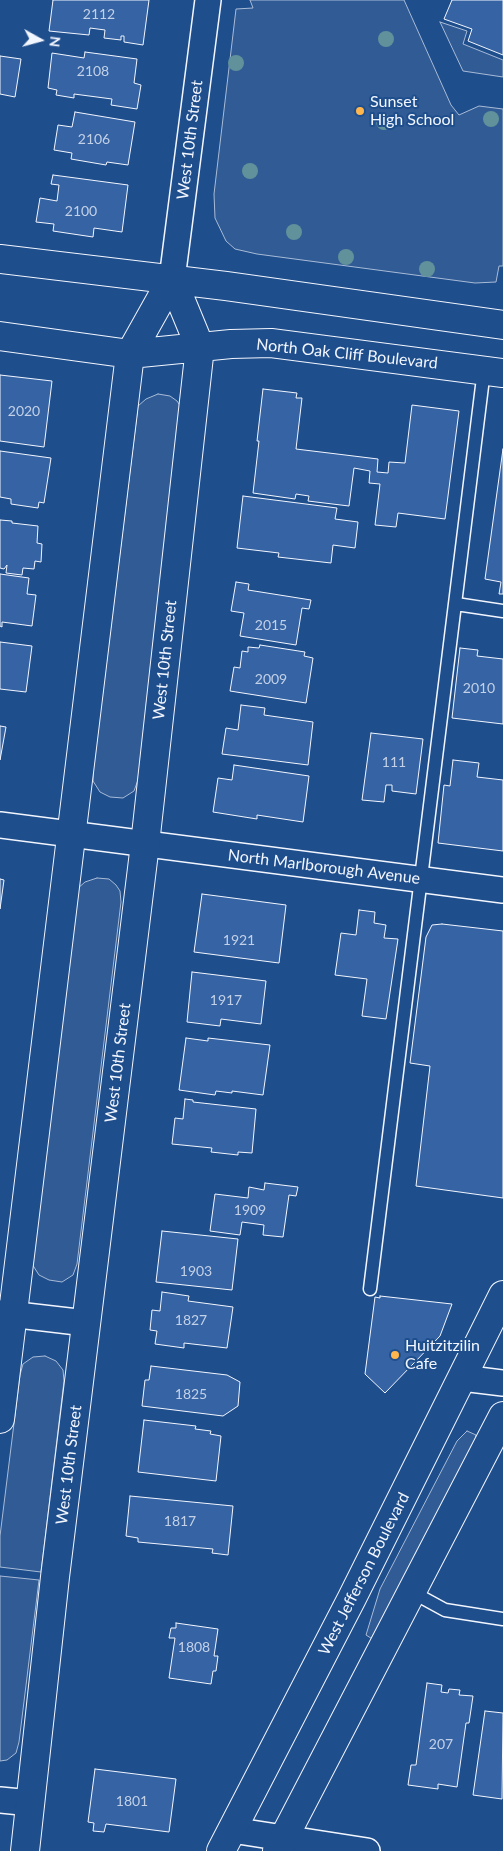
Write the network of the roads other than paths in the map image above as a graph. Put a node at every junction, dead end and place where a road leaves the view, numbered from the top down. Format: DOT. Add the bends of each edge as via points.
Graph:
graph roads {
  1 [pos="208,0"];
  2 [pos="0,258"];
  3 [pos="172,279"];
  4 [pos="503,325"];
  5 [pos="0,336"];
  6 [pos="200,347"];
  7 [pos="130,354"];
  8 [pos="493,372"];
  9 [pos="456,604"];
  10 [pos="503,611"];
  11 [pos="0,825"];
  12 [pos="71,835"];
  13 [pos="145,844"];
  14 [pos="422,880"];
  15 [pos="503,890"];
  16 [pos="370,1290"];
  17 [pos="503,1295"];
  18 [pos="6,1314"];
  19 [pos="86,1323"];
  20 [pos="462,1378"];
  21 [pos="503,1383"];
  22 [pos="503,1416"];
  23 [pos="0,1419"];
  24 [pos="412,1592"];
  25 [pos="503,1618"];
  26 [pos="0,1800"];
  27 [pos="31,1803"];
  28 [pos="227,1840"];
  29 [pos="280,1845"];
  30 [pos="25,1851"];
  31 [pos="367,1851"];
  1 -- 3 [label="street, West 10th Street"];
  2 -- 3 [label="street"];
  3 -- 4 [label="street"];
  3 -- 6 [label="street, West 10th Street"];
  3 -- 7 [label="street, West 10th Street"];
  5 -- 7 [label="street, North Oak Cliff Boulevard"];
  6 -- 7 [label="street, North Oak Cliff Boulevard"];
  6 -- 8 [label="street, North Oak Cliff Boulevard" via="270,343"];
  6 -- 13 [label="street, West 10th Street"];
  7 -- 12 [label="street, West 10th Street"];
  8 -- 9 [label="lane"];
  9 -- 10 [label="lane"];
  9 -- 14 [label="lane"];
  11 -- 12 [label="street, North Marlborough Avenue"];
  12 -- 13 [label="street, North Marlborough Avenue"];
  12 -- 18 [label="street, West 10th Street"];
  13 -- 14 [label="street, North Marlborough Avenue"];
  13 -- 19 [label="street, West 10th Street"];
  14 -- 15 [label="street, North Marlborough Avenue"];
  14 -- 16 [label="lane"];
  17 -- 20 [label="street, West Jefferson Boulevard"];
  18 -- 19 [label="street"];
  18 -- 23 [label="street, West 10th Street"];
  19 -- 27 [label="street, West 10th Street"];
  20 -- 21 [label="street"];
  20 -- 28 [label="street, West Jefferson Boulevard"];
  22 -- 24 [label="street"];
  24 -- 25 [label="lane" via="445,1610"];
  24 -- 29 [label="street"];
  26 -- 27 [label="street"];
  27 -- 30 [label="street, West 10th Street"];
  28 -- 29 [label="street"];
  29 -- 31 [label="street"];
}
